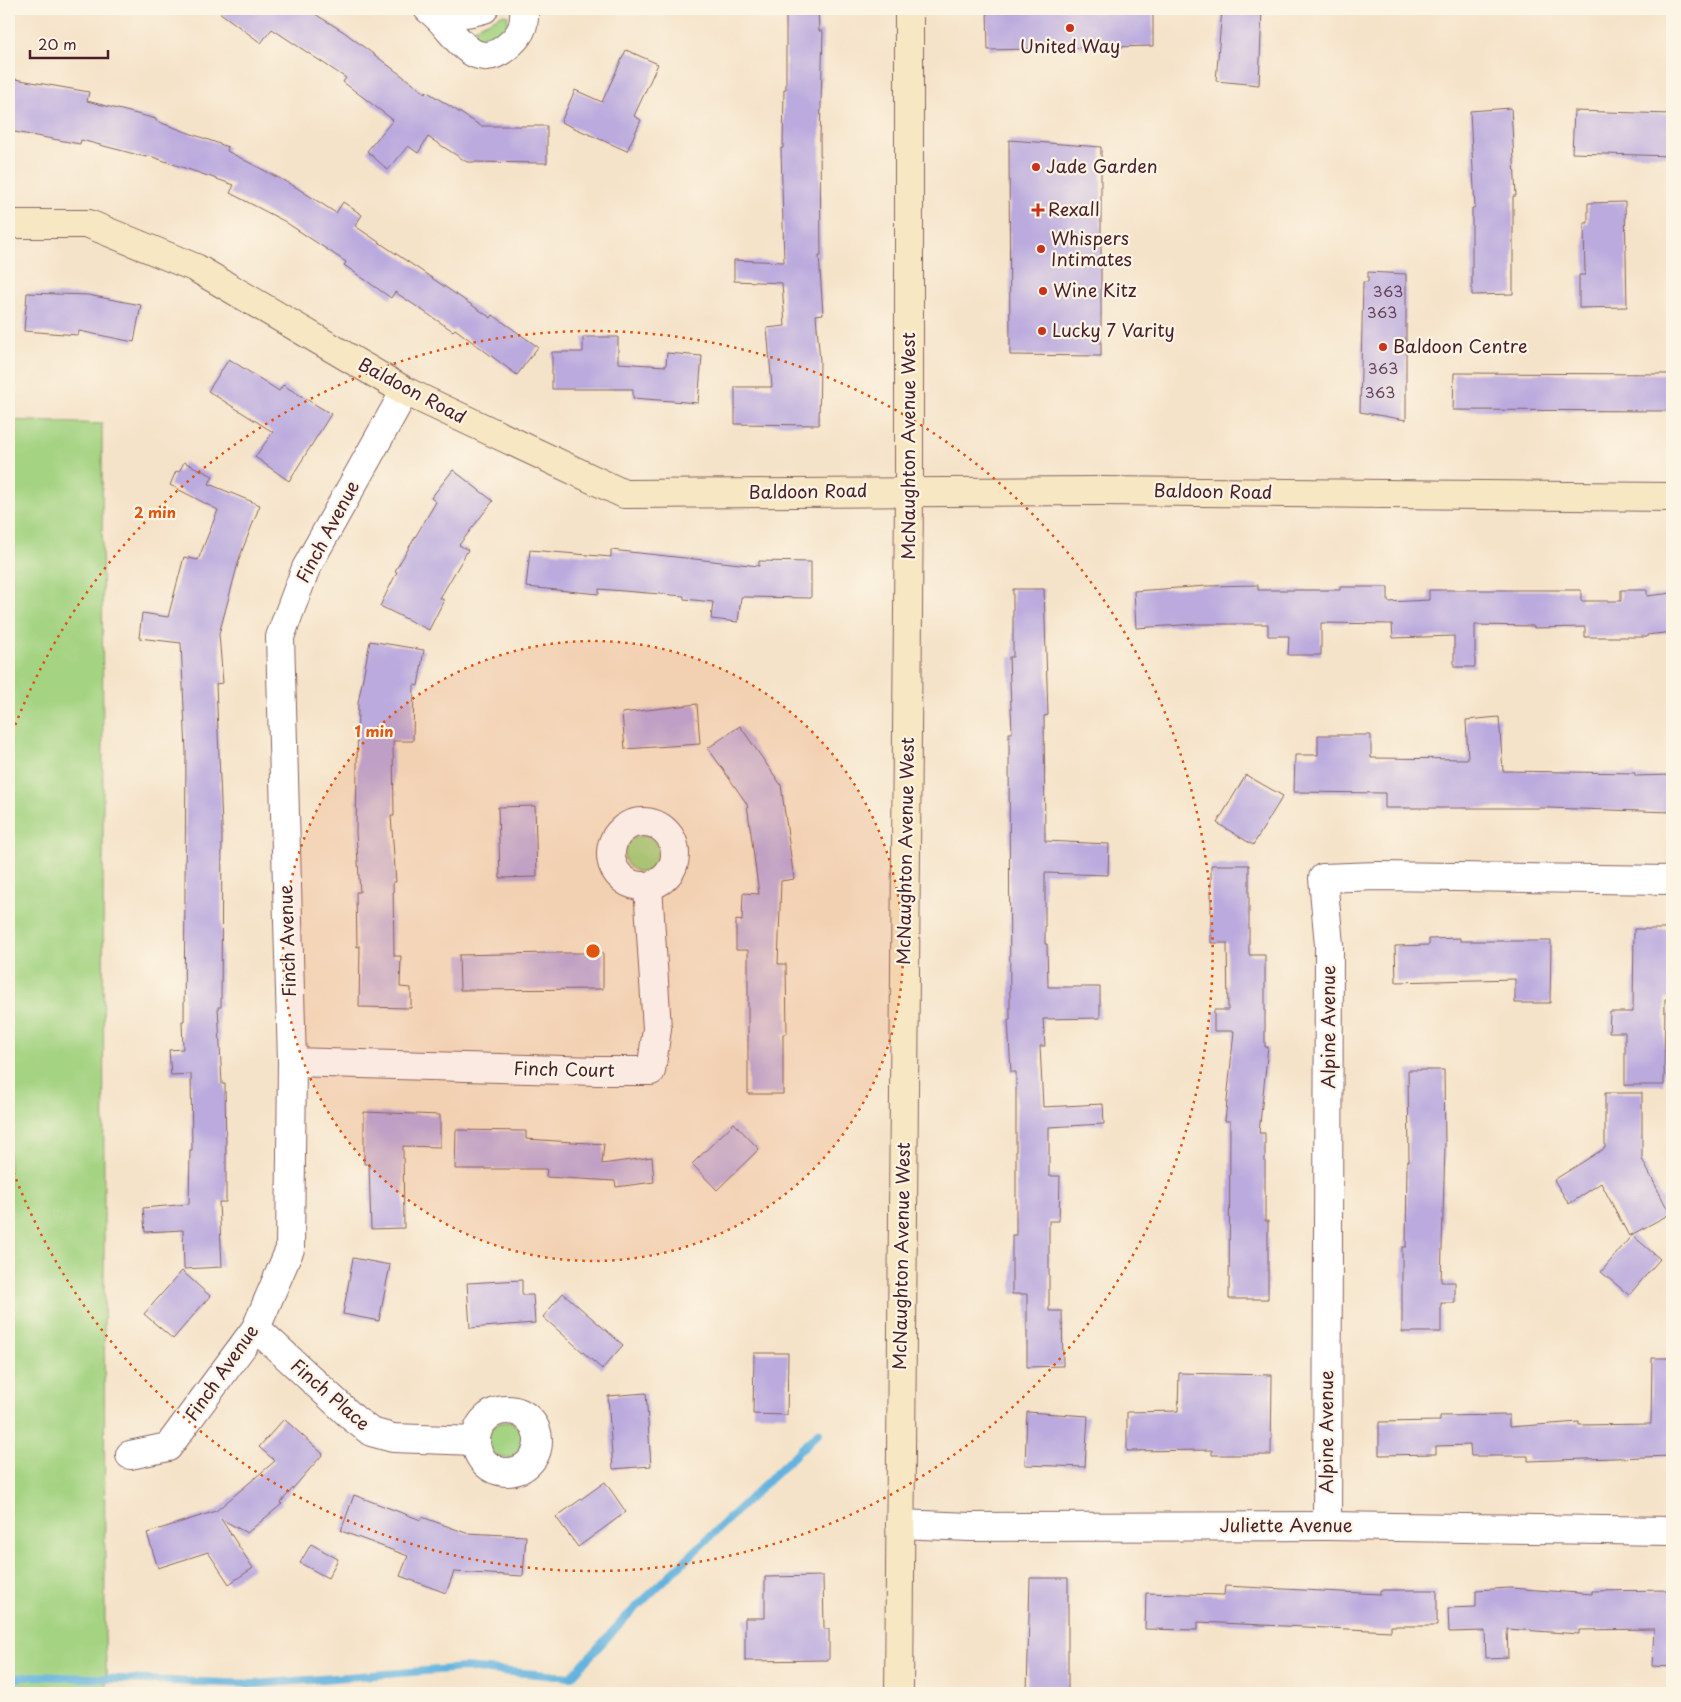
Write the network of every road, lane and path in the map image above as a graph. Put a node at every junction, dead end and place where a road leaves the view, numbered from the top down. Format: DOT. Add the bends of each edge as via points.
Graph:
graph roads {
  1 [pos="484,9"];
  2 [pos="524,9"];
  3 [pos="909,9"];
  4 [pos="430,10"];
  5 [pos="9,224"];
  6 [pos="404,391"];
  7 [pos="909,491"];
  8 [pos="1672,497"];
  9 [pos="1672,880"];
  10 [pos="648,886"];
  11 [pos="292,1062"];
  12 [pos="256,1328"];
  13 [pos="476,1440"];
  14 [pos="130,1455"];
  15 [pos="900,1524"];
  16 [pos="1326,1526"];
  17 [pos="1672,1531"];
  18 [pos="899,1693"];
  1 -- 4 [label="street" via="464,14"];
  2 -- 4 [label="street" via="525,22 518,37 494,55 480,55 467,49"];
  3 -- 7 [label="street, McNaughton Avenue West"];
  5 -- 6 [label="street, Baldoon Road" via="89,224 196,268"];
  6 -- 7 [label="street, Baldoon Road" via="624,494"];
  6 -- 11 [label="street, Finch Avenue" via="306,568 280,637"];
  7 -- 8 [label="street, Baldoon Road"];
  7 -- 15 [label="street, McNaughton Avenue West"];
  9 -- 16 [label="street, Alpine Avenue" via="1323,878 1329,945"];
  10 -- 11 [label="street, Finch Court" via="657,1029 651,1071"];
  11 -- 12 [label="street, Finch Avenue" via="290,1249"];
  12 -- 13 [label="street, Finch Place" via="371,1432 393,1438"];
  12 -- 14 [label="street, Finch Avenue" via="168,1447"];
  15 -- 16 [label="street, Juliette Avenue" via="970,1527"];
  15 -- 18 [label="street, McNaughton Avenue West"];
  16 -- 17 [label="street, Juliette Avenue"];
}
